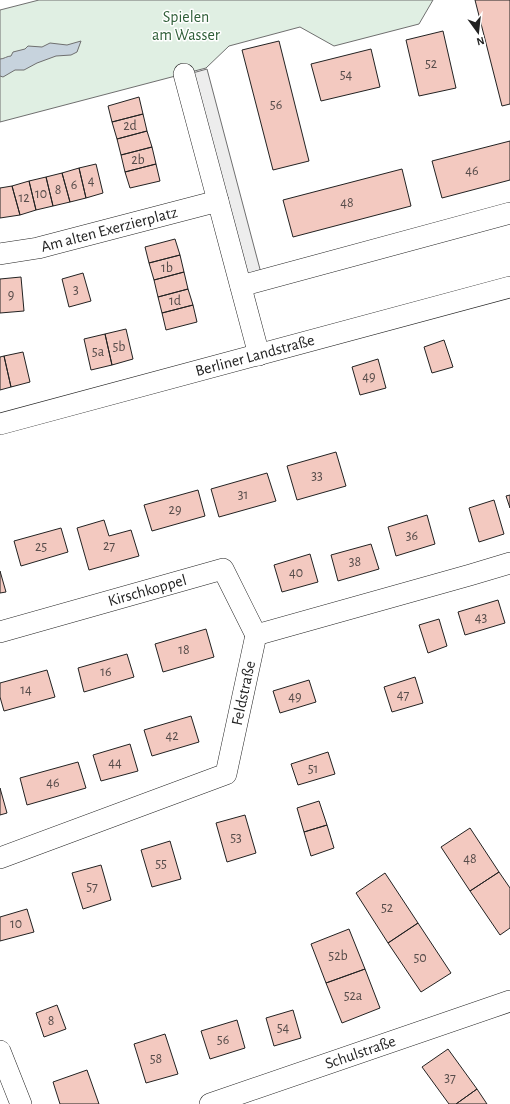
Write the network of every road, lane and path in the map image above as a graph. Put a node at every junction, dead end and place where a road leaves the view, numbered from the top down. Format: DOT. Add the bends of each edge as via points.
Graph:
graph roads {
  1 [pos="184,74"];
  2 [pos="218,201"];
  3 [pos="510,213"];
  4 [pos="0,254"];
  5 [pos="240,286"];
  6 [pos="510,287"];
  7 [pos="259,354"];
  8 [pos="0,424"];
  9 [pos="510,563"];
  10 [pos="0,632"];
  11 [pos="256,635"];
  12 [pos="0,858"];
  13 [pos="510,1001"];
  14 [pos="0,1052"];
  15 [pos="21,1104"];
  16 [pos="210,1104"];
  1 -- 2 [label="street"];
  2 -- 4 [label="street, Am alten Exerzierplatz" via="38,248"];
  2 -- 5 [label="street"];
  3 -- 5 [label="street"];
  5 -- 7 [label="street"];
  6 -- 7 [label="street, Berliner Landstraße"];
  7 -- 8 [label="street, Berliner Landstraße"];
  9 -- 11 [label="street"];
  10 -- 11 [label="street, Kirschkoppel" via="223,569"];
  11 -- 12 [label="street, Feldstraße" via="226,774"];
  13 -- 16 [label="street, Schulstraße"];
  14 -- 15 [label="street"];
}
